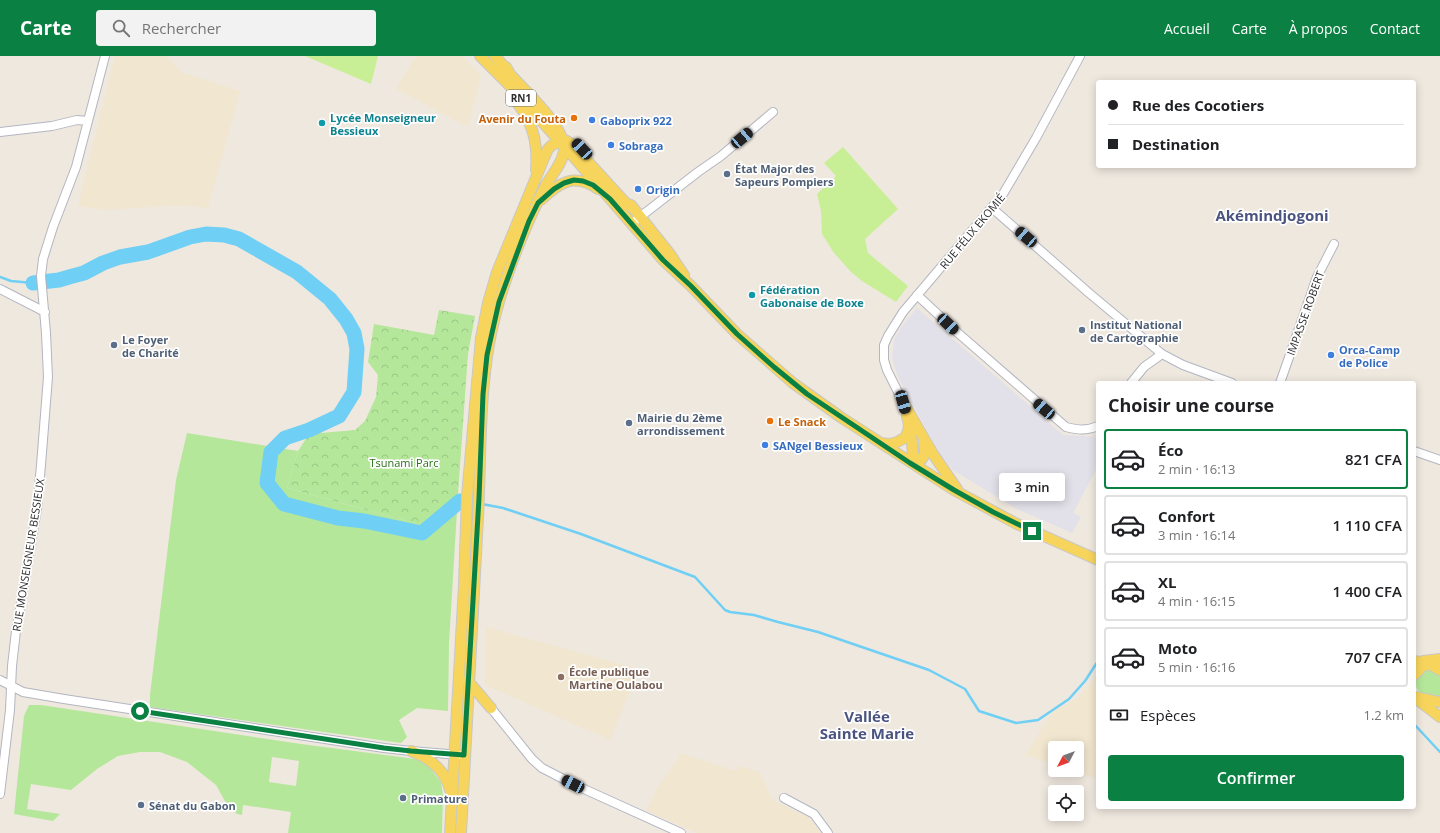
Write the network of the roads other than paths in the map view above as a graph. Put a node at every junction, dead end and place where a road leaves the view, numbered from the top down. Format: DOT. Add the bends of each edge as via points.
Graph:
graph roads {
  1 [pos="105,56"];
  2 [pos="481,56"];
  3 [pos="495,56"];
  4 [pos="1080,56"];
  5 [pos="506,68"];
  6 [pos="773,112"];
  7 [pos="88,121"];
  8 [pos="0,132"];
  9 [pos="562,143"];
  10 [pos="535,182"];
  11 [pos="610,199"];
  12 [pos="538,203"];
  13 [pos="992,208"];
  14 [pos="638,213"];
  15 [pos="631,223"];
  16 [pos="1334,244"];
  17 [pos="691,286"];
  18 [pos="0,289"];
  19 [pos="917,295"];
  20 [pos="45,312"];
  21 [pos="1162,354"];
  22 [pos="1133,381"];
  23 [pos="1227,381"];
  24 [pos="1281,381"];
  25 [pos="903,402"];
  26 [pos="909,425"];
  27 [pos="1096,427"];
  28 [pos="920,432"];
  29 [pos="879,442"];
  30 [pos="1416,452"];
  31 [pos="1440,460"];
  32 [pos="916,465"];
  33 [pos="959,493"];
  34 [pos="1096,559"];
  35 [pos="1440,659"];
  36 [pos="1420,662"];
  37 [pos="1440,670"];
  38 [pos="1416,673"];
  39 [pos="0,680"];
  40 [pos="468,681"];
  41 [pos="10,685"];
  42 [pos="1416,697"];
  43 [pos="1416,699"];
  44 [pos="1440,702"];
  45 [pos="491,708"];
  46 [pos="467,715"];
  47 [pos="1440,717"];
  48 [pos="411,751"];
  49 [pos="459,755"];
  50 [pos="0,794"];
  51 [pos="784,798"];
  52 [pos="452,801"];
  53 [pos="450,833"];
  54 [pos="461,833"];
  55 [pos="682,833"];
  56 [pos="828,833"];
  1 -- 7 [label="street, RUE MONSEIGNEUR BESSIEUX"];
  2 -- 9 [label="main road, RN1"];
  2 -- 10 [label="main road" via="530,122 536,148"];
  3 -- 5 [label="main road, RN1"];
  4 -- 13 [label="street, RUE FÉLIX EKOMIÉ" via="1014,177"];
  5 -- 9 [label="main road" via="555,124"];
  5 -- 14 [label="main road, RN1"];
  6 -- 14 [label="street" via="721,156"];
  7 -- 8 [label="street" via="77,120 52,126"];
  7 -- 20 [label="street, RUE MONSEIGNEUR BESSIEUX" via="71,183 46,249 41,276"];
  9 -- 10 [label="main road" via="552,145 548,149"];
  9 -- 11 [label="main road, RN1"];
  9 -- 12 [label="main road" via="562,159"];
  9 -- 14 [label="main road" via="572,144"];
  10 -- 49 [label="main road" via="500,265 486,310 481,338 467,501"];
  11 -- 12 [label="main road" via="588,183 574,180 558,186"];
  11 -- 15 [label="main road, RN1"];
  12 -- 40 [label="main road" via="502,293 491,335 485,373"];
  13 -- 19 [label="street, RUE FÉLIX EKOMIÉ"];
  13 -- 21 [label="street"];
  14 -- 15 [label="street"];
  14 -- 17 [label="main road, RN1"];
  15 -- 17 [label="main road, RN1" via="663,260"];
  16 -- 24 [label="street, IMPASSE ROBERT" via="1317,278"];
  17 -- 29 [label="main road, RN1" via="737,334 774,367 826,407"];
  18 -- 20 [label="street"];
  19 -- 25 [label="street, RUE FÉLIX EKOMIÉ" via="894,324 883,352 887,370"];
  19 -- 27 [label="street" via="1066,427 1088,430"];
  20 -- 41 [label="street, RUE MONSEIGNEUR BESSIEUX" via="48,376 37,509 16,631"];
  21 -- 22 [label="street" via="1144,367"];
  21 -- 23 [label="street" via="1183,365"];
  25 -- 26 [label="main road"];
  25 -- 28 [label="main road"];
  26 -- 29 [label="main road" via="906,437 897,443"];
  26 -- 32 [label="main road"];
  28 -- 32 [label="main road" via="925,454"];
  28 -- 33 [label="main road"];
  29 -- 32 [label="main road, RN1"];
  30 -- 31 [label="street"];
  32 -- 33 [label="main road, RN1"];
  33 -- 34 [label="main road, RN1" via="1017,524"];
  35 -- 36 [label="main road"];
  36 -- 37 [label="main road"];
  36 -- 38 [label="main road" via="1423,666"];
  39 -- 41 [label="street"];
  40 -- 45 [label="main road"];
  40 -- 46 [label="main road"];
  41 -- 48 [label="street" via="23,692"];
  41 -- 50 [label="street, RUE MONSEIGNEUR BESSIEUX" via="10,710"];
  42 -- 44 [label="main road"];
  43 -- 47 [label="main road"];
  45 -- 46 [label="main road" via="476,705 470,708"];
  45 -- 55 [label="street" via="542,768"];
  46 -- 49 [label="main road"];
  48 -- 49 [label="street"];
  48 -- 52 [label="main road" via="438,767 446,779"];
  49 -- 52 [label="main road"];
  49 -- 54 [label="main road"];
  51 -- 56 [label="street" via="814,814"];
  52 -- 53 [label="main road"];
}
